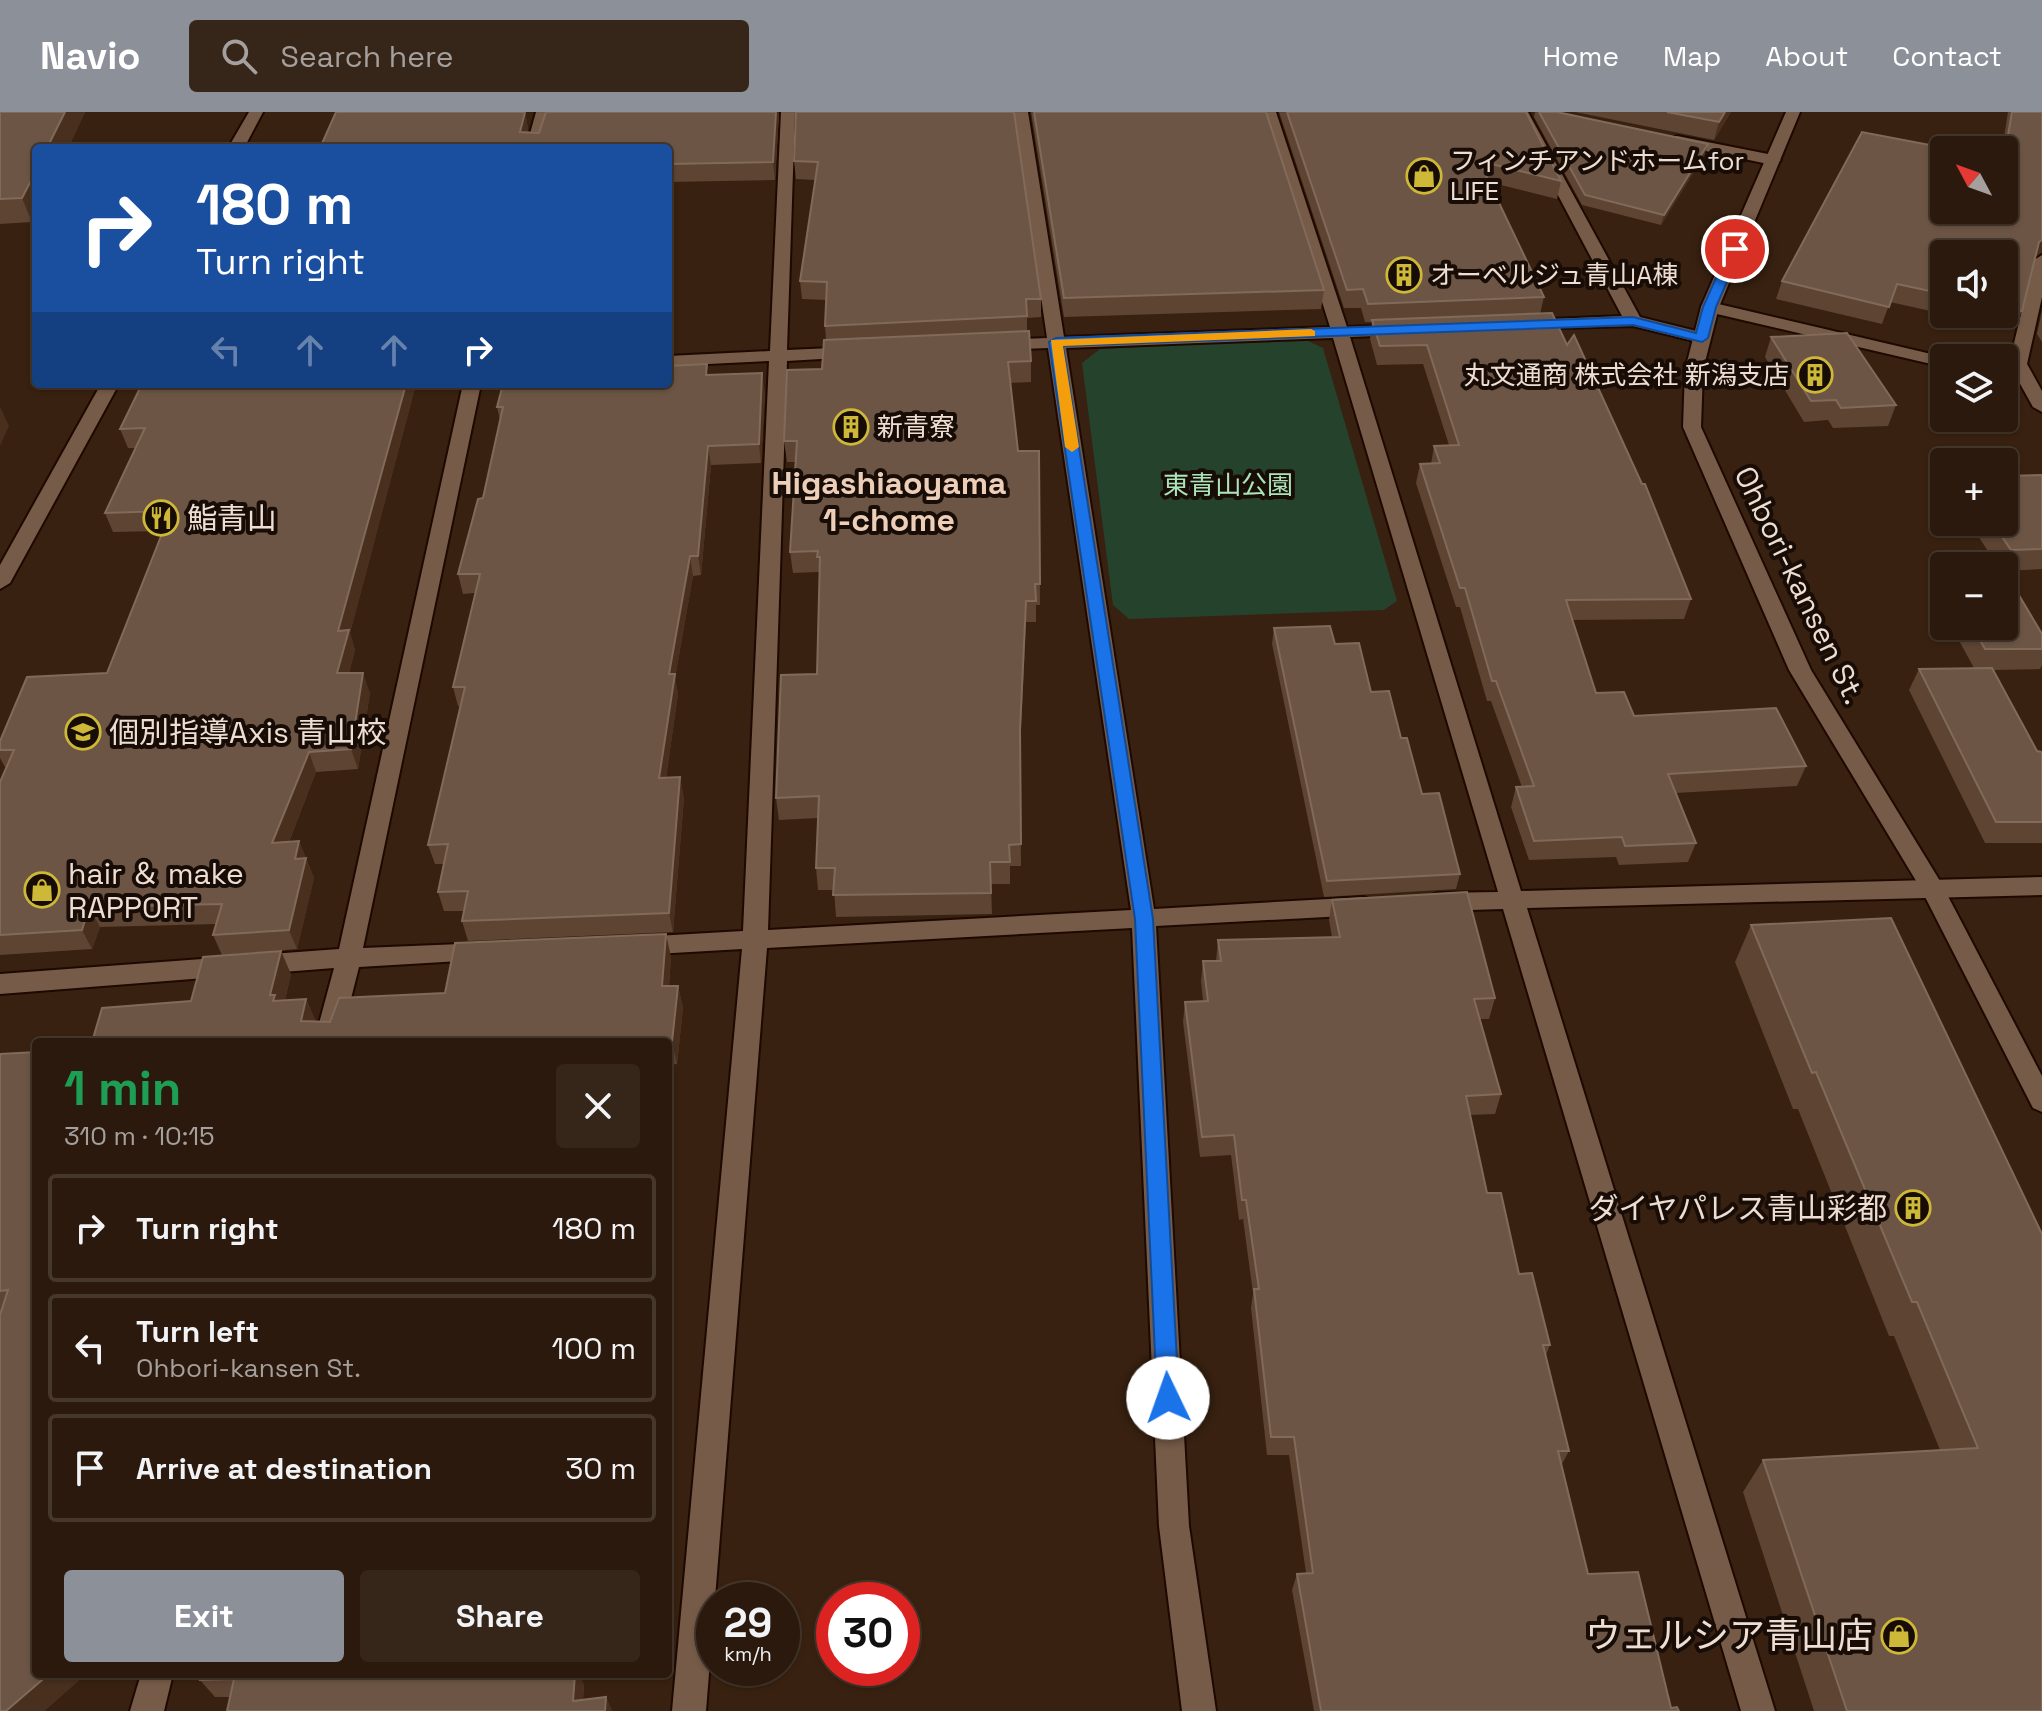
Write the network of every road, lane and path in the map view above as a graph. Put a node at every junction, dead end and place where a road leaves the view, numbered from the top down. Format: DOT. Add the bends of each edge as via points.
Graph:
graph roads {
  1 [pos="256,112"];
  2 [pos="543,112"];
  3 [pos="788,112"];
  4 [pos="1021,112"];
  5 [pos="1269,112"];
  6 [pos="1521,112"];
  7 [pos="1793,112"];
  8 [pos="1663,138"];
  9 [pos="238,144"];
  10 [pos="535,144"];
  11 [pos="1773,160"];
  12 [pos="2042,260"];
  13 [pos="1710,307"];
  14 [pos="1633,321"];
  15 [pos="1510,326"];
  16 [pos="1417,329"];
  17 [pos="1340,332"];
  18 [pos="1702,338"];
  19 [pos="1056,342"];
  20 [pos="978,346"];
  21 [pos="869,352"];
  22 [pos="776,356"];
  23 [pos="1930,359"];
  24 [pos="672,361"];
  25 [pos="2018,379"];
  26 [pos="2025,381"];
  27 [pos="108,388"];
  28 [pos="471,388"];
  29 [pos="2042,407"];
  30 [pos="0,583"];
  31 [pos="2042,886"];
  32 [pos="1932,887"];
  33 [pos="1509,898"];
  34 [pos="1414,904"];
  35 [pos="1382,905"];
  36 [pos="1144,919"];
  37 [pos="755,941"];
  38 [pos="615,947"];
  39 [pos="505,951"];
  40 [pos="349,958"];
  41 [pos="0,984"];
  42 [pos="328,1038"];
  43 [pos="2042,1101"];
  44 [pos="156,1678"];
  45 [pos="147,1711"];
  46 [pos="689,1711"];
  47 [pos="1199,1711"];
  48 [pos="1758,1711"];
  1 -- 9 [label="street"];
  2 -- 10 [label="street"];
  3 -- 22 [label="street"];
  4 -- 19 [label="street"];
  5 -- 17 [label="street"];
  6 -- 14 [label="street"];
  7 -- 11 [label="street, Ohbori-kansen St."];
  8 -- 11 [label="street"];
  11 -- 13 [label="street, Ohbori-kansen St."];
  12 -- 26 [label="street" via="2018,364"];
  13 -- 18 [label="street, Ohbori-kansen St."];
  13 -- 23 [label="street"];
  14 -- 15 [label="street"];
  14 -- 18 [label="street"];
  16 -- 17 [label="street"];
  17 -- 19 [label="street"];
  17 -- 33 [label="street"];
  18 -- 32 [label="street, Ohbori-kansen St." via="1694,370 1692,427 1800,670"];
  19 -- 20 [label="street"];
  19 -- 36 [label="street"];
  21 -- 22 [label="street"];
  22 -- 24 [label="street"];
  22 -- 37 [label="street"];
  25 -- 26 [label="street"];
  26 -- 29 [label="street"];
  27 -- 30 [label="street"];
  28 -- 40 [label="street"];
  31 -- 32 [label="street"];
  32 -- 33 [label="street"];
  32 -- 43 [label="street, Ohbori-kansen St."];
  33 -- 34 [label="street"];
  33 -- 48 [label="street"];
  35 -- 36 [label="street"];
  36 -- 37 [label="street"];
  36 -- 47 [label="street" via="1174,1526"];
  37 -- 38 [label="street"];
  37 -- 46 [label="street"];
  39 -- 40 [label="street"];
  40 -- 41 [label="street"];
  40 -- 42 [label="street"];
  44 -- 45 [label="street"];
}
